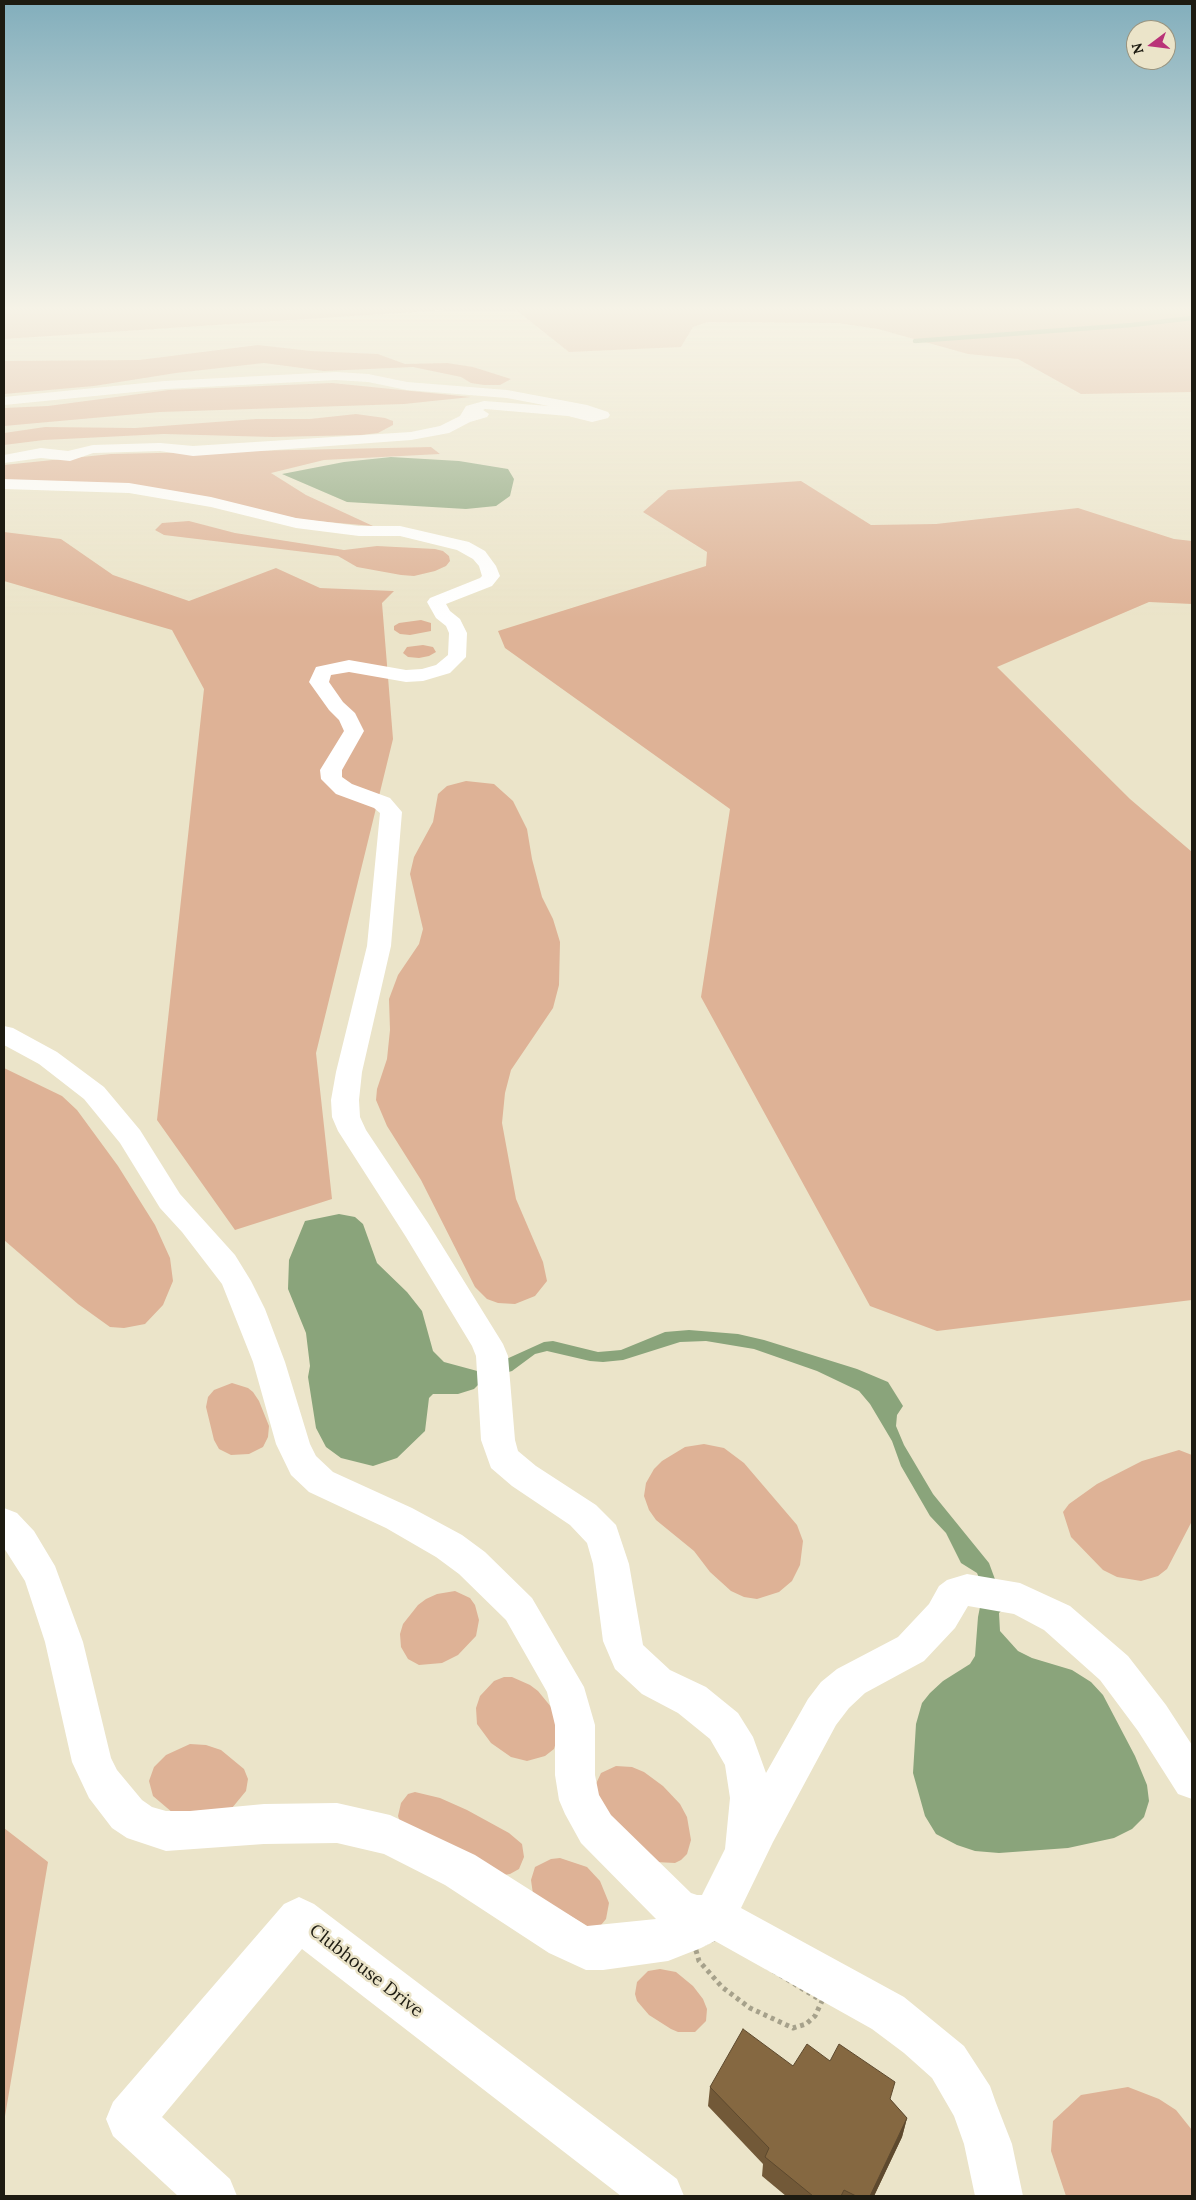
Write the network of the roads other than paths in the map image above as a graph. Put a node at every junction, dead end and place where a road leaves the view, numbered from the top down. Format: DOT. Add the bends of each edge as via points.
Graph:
graph roads {
  1 [pos="489,413"];
  2 [pos="4,459"];
  3 [pos="4,484"];
  4 [pos="4,1034"];
  5 [pos="4,1523"];
  6 [pos="1192,1780"];
  7 [pos="746,1852"];
  8 [pos="714,1917"];
  9 [pos="213,2196"];
  10 [pos="660,2196"];
  11 [pos="999,2196"];
  1 -- 2 [label="street" via="465,419 444,430 404,437 193,451 160,447 93,448 70,456 41,453"];
  3 -- 7 [label="street" via="129,488 211,502 296,523 359,531 400,531 463,546 479,555 487,566 491,576 486,582 436,602 442,614 454,623 458,633 457,657 443,669 423,676 406,676 349,666 323,671 319,682 348,717 354,731 331,770 332,779 344,790 382,804 391,812 379,946 349,1072 346,1116 352,1131 487,1344 492,1356 498,1440 503,1458 582,1515 603,1536 611,1564 622,1641 629,1657 656,1682 713,1715 739,1750 750,1798"];
  4 -- 8 [label="street" via="48,1058 94,1093 130,1137 170,1201 224,1263 236,1281 255,1325 293,1444 303,1465 321,1482 399,1518 449,1546 479,1569 519,1609 567,1694 575,1725 576,1788 586,1815 610,1845 676,1908 696,1917"];
  5 -- 8 [label="street" via="32,1558 48,1592 64,1642 92,1762 116,1802 142,1824 166,1831 302,1823 337,1823 372,1830 415,1846 460,1870 564,1938 586,1948 668,1939"];
  6 -- 7 [label="street" via="1119,1674 1057,1618 1020,1598 967,1590 952,1597 942,1616 911,1649 851,1681 835,1695 809,1734"];
  7 -- 8 [label="street"];
  8 -- 11 [label="street" via="888,2013 948,2062 972,2103 988,2144"];
  9 -- 10 [label="street, Clubhouse Drive" via="130,2119 299,1919"];
}
